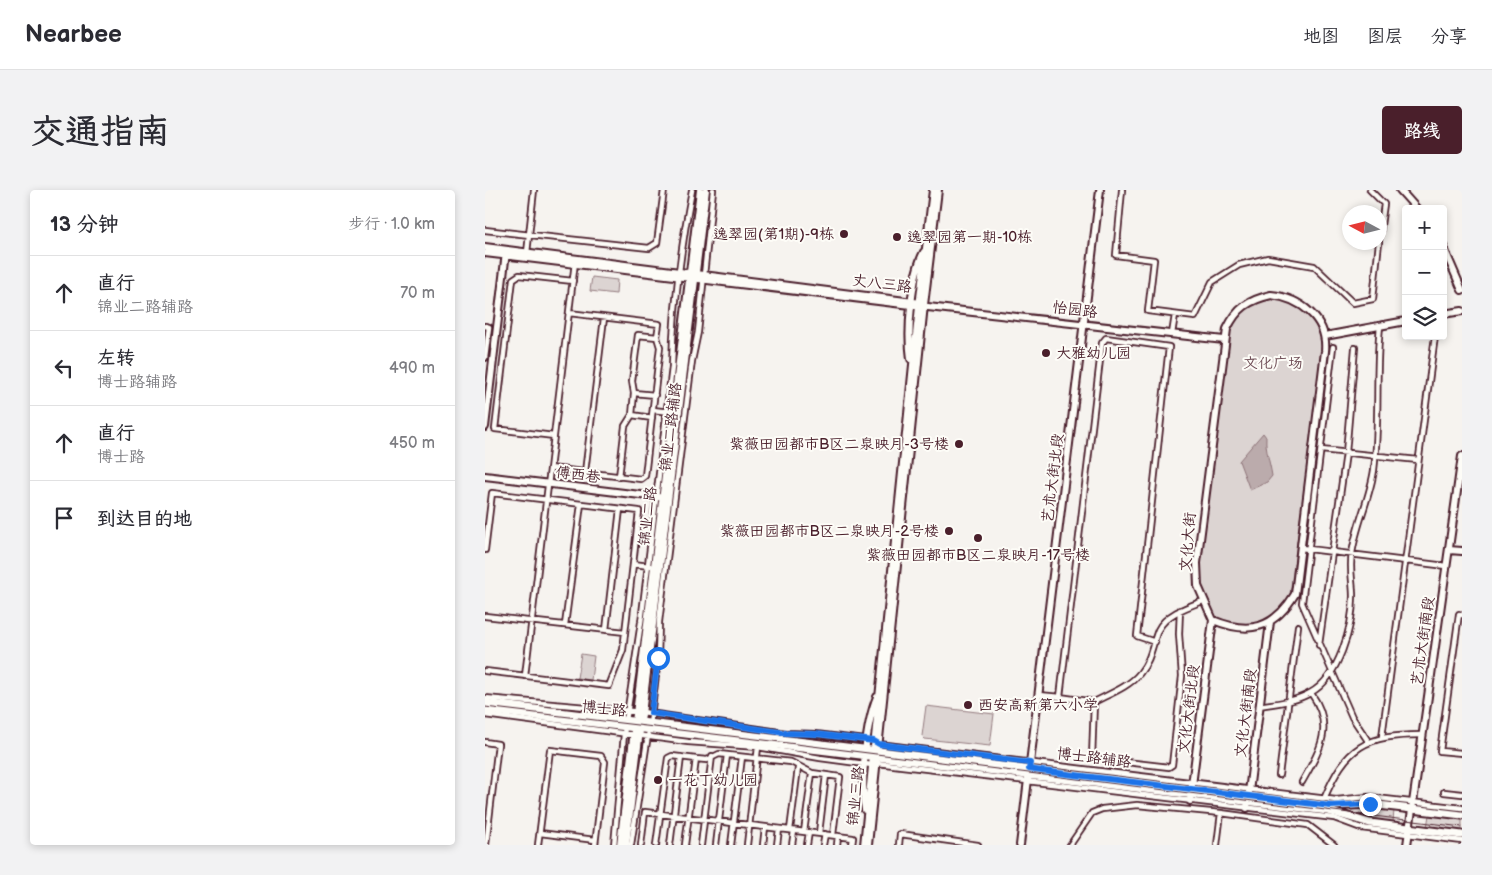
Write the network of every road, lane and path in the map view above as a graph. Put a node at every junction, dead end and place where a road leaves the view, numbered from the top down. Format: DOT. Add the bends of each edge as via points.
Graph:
graph roads {
  1 [pos="534,190"];
  2 [pos="663,190"];
  3 [pos="692,190"];
  4 [pos="700,190"];
  5 [pos="706,190"];
  6 [pos="713,190"];
  7 [pos="933,190"];
  8 [pos="938,190"];
  9 [pos="1100,190"];
  10 [pos="1122,190"];
  11 [pos="1370,190"];
  12 [pos="1400,190"];
  13 [pos="1383,205"];
  14 [pos="1413,205"];
  15 [pos="485,230"];
  16 [pos="528,235"];
  17 [pos="485,247"];
  18 [pos="1378,250"];
  19 [pos="1445,250"];
  20 [pos="485,252"];
  21 [pos="506,253"];
  22 [pos="527,255"];
  23 [pos="575,261"];
  24 [pos="680,274"];
  25 [pos="693,275"];
  26 [pos="705,277"];
  27 [pos="573,281"];
  28 [pos="1462,290"];
  29 [pos="917,303"];
  30 [pos="1462,311"];
  31 [pos="569,313"];
  32 [pos="1447,313"];
  33 [pos="1175,315"];
  34 [pos="604,318"];
  35 [pos="1402,322"];
  36 [pos="1084,324"];
  37 [pos="485,326"];
  38 [pos="1380,326"];
  39 [pos="1172,334"];
  40 [pos="1325,336"];
  41 [pos="657,337"];
  42 [pos="1224,340"];
  43 [pos="1434,340"];
  44 [pos="1333,347"];
  45 [pos="1355,348"];
  46 [pos="485,358"];
  47 [pos="635,393"];
  48 [pos="655,395"];
  49 [pos="653,410"];
  50 [pos="673,412"];
  51 [pos="632,415"];
  52 [pos="652,418"];
  53 [pos="485,427"];
  54 [pos="554,436"];
  55 [pos="1321,450"];
  56 [pos="1346,453"];
  57 [pos="1375,456"];
  58 [pos="1462,456"];
  59 [pos="1418,460"];
  60 [pos="550,468"];
  61 [pos="585,472"];
  62 [pos="485,476"];
  63 [pos="619,477"];
  64 [pos="549,484"];
  65 [pos="663,497"];
  66 [pos="547,499"];
  67 [pos="581,504"];
  68 [pos="620,508"];
  69 [pos="1301,548"];
  70 [pos="1309,549"];
  71 [pos="485,550"];
  72 [pos="1449,550"];
  73 [pos="1462,551"];
  74 [pos="1331,552"];
  75 [pos="1351,554"];
  76 [pos="1406,561"];
  77 [pos="633,564"];
  78 [pos="654,566"];
  79 [pos="1446,566"];
  80 [pos="1203,601"];
  81 [pos="1181,610"];
  82 [pos="1462,615"];
  83 [pos="485,616"];
  84 [pos="1213,620"];
  85 [pos="532,621"];
  86 [pos="1270,622"];
  87 [pos="565,625"];
  88 [pos="1298,626"];
  89 [pos="605,630"];
  90 [pos="625,632"];
  91 [pos="1155,642"];
  92 [pos="1319,645"];
  93 [pos="485,671"];
  94 [pos="1331,673"];
  95 [pos="525,676"];
  96 [pos="1311,693"];
  97 [pos="1039,695"];
  98 [pos="1060,697"];
  99 [pos="485,698"];
  100 [pos="1289,701"];
  101 [pos="1094,702"];
  102 [pos="485,703"];
  103 [pos="1259,706"];
  104 [pos="485,710"];
  105 [pos="627,711"];
  106 [pos="639,712"];
  107 [pos="651,713"];
  108 [pos="485,715"];
  109 [pos="626,722"];
  110 [pos="638,724"];
  111 [pos="650,725"];
  112 [pos="625,734"];
  113 [pos="1422,734"];
  114 [pos="637,735"];
  115 [pos="648,737"];
  116 [pos="1382,737"];
  117 [pos="1368,741"];
  118 [pos="485,742"];
  119 [pos="758,747"];
  120 [pos="873,753"];
  121 [pos="1462,753"];
  122 [pos="727,755"];
  123 [pos="712,756"];
  124 [pos="681,757"];
  125 [pos="741,757"];
  126 [pos="757,758"];
  127 [pos="696,759"];
  128 [pos="798,768"];
  129 [pos="1029,772"];
  130 [pos="811,773"];
  131 [pos="1279,774"];
  132 [pos="826,775"];
  133 [pos="1301,782"];
  134 [pos="1191,792"];
  135 [pos="1444,792"];
  136 [pos="1462,794"];
  137 [pos="1248,799"];
  138 [pos="1324,799"];
  139 [pos="1412,805"];
  140 [pos="1462,808"];
  141 [pos="1221,813"];
  142 [pos="660,814"];
  143 [pos="1462,815"];
  144 [pos="674,816"];
  145 [pos="689,818"];
  146 [pos="704,820"];
  147 [pos="719,821"];
  148 [pos="733,823"];
  149 [pos="749,825"];
  150 [pos="765,827"];
  151 [pos="779,829"];
  152 [pos="792,830"];
  153 [pos="806,832"];
  154 [pos="1409,832"];
  155 [pos="540,833"];
  156 [pos="819,834"];
  157 [pos="825,834"];
  158 [pos="1462,835"];
  159 [pos="836,836"];
  160 [pos="927,838"];
  161 [pos="1462,841"];
  162 [pos="595,842"];
  163 [pos="486,845"];
  164 [pos="538,845"];
  165 [pos="614,845"];
  166 [pos="620,845"];
  167 [pos="626,845"];
  168 [pos="631,845"];
  169 [pos="641,845"];
  170 [pos="656,845"];
  171 [pos="670,845"];
  172 [pos="685,845"];
  173 [pos="701,845"];
  174 [pos="716,845"];
  175 [pos="731,845"];
  176 [pos="747,845"];
  177 [pos="763,845"];
  178 [pos="777,845"];
  179 [pos="793,845"];
  180 [pos="807,845"];
  181 [pos="823,845"];
  182 [pos="837,845"];
  183 [pos="852,845"];
  184 [pos="864,845"];
  185 [pos="868,845"];
  186 [pos="899,845"];
  187 [pos="927,845"];
  188 [pos="978,845"];
  189 [pos="1020,845"];
  190 [pos="1070,845"];
  191 [pos="1217,845"];
  192 [pos="1334,845"];
  193 [pos="1407,845"];
  1 -- 16 [label="street"];
  2 -- 16 [label="street" via="657,243 649,248"];
  3 -- 24 [label="street, 锦业二路辅路"];
  4 -- 25 [label="street, 锦业二路"];
  5 -- 25 [label="street, 锦业二路"];
  6 -- 26 [label="street, 锦业二路辅路"];
  7 -- 29 [label="street"];
  8 -- 29 [label="street"];
  9 -- 36 [label="street, 艺术大街北段"];
  10 -- 33 [label="street" via="1116,254 1154,260 1148,311"];
  11 -- 13 [label="street"];
  12 -- 14 [label="street"];
  15 -- 16 [label="street"];
  16 -- 22 [label="street"];
  17 -- 21 [label="street, 丈八三路"];
  18 -- 33 [label="street" via="1373,299 1353,303 1314,266 1268,258 1239,265 1212,282 1195,317"];
  19 -- 28 [label="street"];
  20 -- 21 [label="street, 丈八三路"];
  21 -- 22 [label="street, 丈八三路"];
  21 -- 53 [label="street"];
  22 -- 23 [label="street, 丈八三路"];
  23 -- 24 [label="street, 丈八三路"];
  23 -- 27 [label="street"];
  24 -- 25 [label="street, 丈八三路"];
  24 -- 50 [label="street, 锦业二路辅路"];
  25 -- 26 [label="street, 丈八三路"];
  25 -- 50 [label="street, 锦业二路"];
  26 -- 29 [label="street, 丈八三路"];
  26 -- 107 [label="street, 锦业二路辅路" via="659,622"];
  27 -- 31 [label="street"];
  27 -- 54 [label="street" via="519,275 513,279 495,429"];
  29 -- 36 [label="street, 怡园路"];
  29 -- 120 [label="street"];
  29 -- 120 [label="street" via="909,344 913,368"];
  30 -- 32 [label="street"];
  31 -- 34 [label="street"];
  31 -- 54 [label="street"];
  33 -- 39 [label="street"];
  34 -- 41 [label="street" via="659,324"];
  34 -- 61 [label="street"];
  35 -- 38 [label="street"];
  36 -- 39 [label="street, 怡园路"];
  36 -- 97 [label="street, 艺术大街北段"];
  37 -- 46 [label="street" via="489,327"];
  38 -- 40 [label="street"];
  38 -- 57 [label="street" via="1376,359 1378,420"];
  39 -- 42 [label="street, 怡园路"];
  40 -- 42 [label="street, 文化大街" via="1312,314 1299,303 1286,296 1271,295 1243,306 1232,319"];
  40 -- 69 [label="street"];
  41 -- 47 [label="street" via="638,335 632,381"];
  41 -- 48 [label="street" via="660,347"];
  42 -- 80 [label="street, 文化大街" via="1197,564"];
  43 -- 59 [label="street"];
  44 -- 55 [label="street"];
  45 -- 56 [label="street"];
  47 -- 48 [label="street"];
  47 -- 51 [label="street"];
  48 -- 49 [label="street"];
  49 -- 50 [label="street"];
  49 -- 52 [label="street"];
  50 -- 65 [label="street, 锦业二路"];
  51 -- 52 [label="street"];
  51 -- 63 [label="street" via="625,426"];
  52 -- 63 [label="street" via="645,476 641,479"];
  54 -- 60 [label="street"];
  55 -- 56 [label="street"];
  55 -- 70 [label="street"];
  56 -- 57 [label="street"];
  56 -- 74 [label="street"];
  57 -- 59 [label="street"];
  57 -- 75 [label="street"];
  58 -- 72 [label="street, 艺术大街南段"];
  59 -- 76 [label="street"];
  60 -- 61 [label="street"];
  60 -- 64 [label="street"];
  61 -- 63 [label="street"];
  62 -- 64 [label="street, 傅西巷"];
  64 -- 65 [label="street, 傅西巷"];
  64 -- 66 [label="street"];
  65 -- 78 [label="street, 锦业二路"];
  66 -- 67 [label="street"];
  66 -- 71 [label="street" via="492,493"];
  66 -- 85 [label="street"];
  67 -- 68 [label="street"];
  67 -- 87 [label="street"];
  68 -- 77 [label="street" via="639,511"];
  68 -- 89 [label="street"];
  69 -- 70 [label="street"];
  69 -- 86 [label="street" via="1295,594"];
  70 -- 74 [label="street"];
  70 -- 92 [label="street" via="1302,602"];
  72 -- 73 [label="street"];
  72 -- 79 [label="street, 艺术大街南段"];
  74 -- 75 [label="street"];
  74 -- 92 [label="street"];
  75 -- 76 [label="street"];
  75 -- 94 [label="street" via="1351,618 1344,647"];
  76 -- 79 [label="street"];
  76 -- 116 [label="street"];
  77 -- 78 [label="street"];
  77 -- 90 [label="street"];
  78 -- 105 [label="street"];
  78 -- 106 [label="street, 锦业二路"];
  79 -- 113 [label="street, 艺术大街南段"];
  80 -- 81 [label="street"];
  80 -- 84 [label="street, 文化大街"];
  81 -- 91 [label="street" via="1162,624"];
  81 -- 101 [label="street" via="1182,676 1172,765 1092,758"];
  82 -- 121 [label="street" via="1459,614 1440,751"];
  83 -- 85 [label="street"];
  84 -- 86 [label="street" via="1241,628"];
  84 -- 134 [label="street, 文化大街北段"];
  85 -- 87 [label="street"];
  85 -- 95 [label="street"];
  86 -- 103 [label="street, 文化大街南段"];
  87 -- 89 [label="street"];
  88 -- 100 [label="street"];
  89 -- 90 [label="street"];
  90 -- 95 [label="street" via="623,650 609,686"];
  91 -- 98 [label="street" via="1137,636 1169,347 1107,338 1102,343"];
  91 -- 101 [label="street" via="1140,674"];
  92 -- 94 [label="street"];
  93 -- 95 [label="street"];
  94 -- 96 [label="street"];
  94 -- 117 [label="street" via="1352,717"];
  96 -- 100 [label="street"];
  96 -- 133 [label="street" via="1318,703 1325,726 1320,750"];
  97 -- 98 [label="street"];
  97 -- 129 [label="street, 艺术大街北段"];
  98 -- 101 [label="street"];
  99 -- 105 [label="street, 博士路辅路"];
  100 -- 103 [label="street"];
  100 -- 131 [label="street"];
  102 -- 109 [label="main road, 博士路"];
  103 -- 137 [label="street, 文化大街南段"];
  104 -- 109 [label="main road, 博士路"];
  105 -- 106 [label="street, 博士路辅路"];
  105 -- 109 [label="street"];
  106 -- 107 [label="street, 博士路辅路"];
  106 -- 110 [label="street, 锦业二路"];
  107 -- 111 [label="street, 锦业二路辅路"];
  107 -- 120 [label="street, 博士路辅路" via="786,733 816,734"];
  108 -- 112 [label="street, 博士路辅路"];
  109 -- 110 [label="main road, 博士路"];
  109 -- 112 [label="street"];
  110 -- 111 [label="main road, 博士路"];
  110 -- 114 [label="street, 锦业二路"];
  111 -- 115 [label="street, 锦业二路辅路"];
  111 -- 120 [label="main road, 博士路"];
  112 -- 114 [label="street, 博士路辅路"];
  112 -- 165 [label="street"];
  113 -- 116 [label="street"];
  113 -- 139 [label="street, 艺术大街南段"];
  114 -- 115 [label="street, 博士路辅路"];
  114 -- 166 [label="street, 锦业二路"];
  114 -- 167 [label="street, 锦业二路"];
  115 -- 119 [label="street, 博士路辅路"];
  115 -- 168 [label="street, 锦业二路辅路"];
  116 -- 117 [label="street"];
  117 -- 138 [label="street" via="1342,765"];
  118 -- 163 [label="street" via="498,744"];
  119 -- 120 [label="street, 博士路辅路"];
  119 -- 126 [label="street"];
  120 -- 129 [label="main road, 博士路"];
  120 -- 129 [label="street, 博士路辅路"];
  120 -- 184 [label="street, 锦业三路"];
  120 -- 185 [label="street, 锦业三路"];
  122 -- 123 [label="street"];
  122 -- 125 [label="street"];
  122 -- 147 [label="street"];
  123 -- 127 [label="street" via="707,760"];
  123 -- 146 [label="street"];
  124 -- 127 [label="street"];
  124 -- 142 [label="street" via="668,758"];
  124 -- 144 [label="street"];
  125 -- 126 [label="street"];
  125 -- 148 [label="street"];
  126 -- 128 [label="street" via="791,762"];
  126 -- 149 [label="street"];
  127 -- 145 [label="street"];
  128 -- 130 [label="street"];
  128 -- 152 [label="street"];
  129 -- 134 [label="main road, 博士路"];
  129 -- 134 [label="street, 博士路辅路"];
  129 -- 189 [label="street, 艺术大街北段"];
  130 -- 132 [label="street"];
  130 -- 153 [label="street"];
  132 -- 156 [label="street"];
  132 -- 159 [label="street" via="840,777"];
  134 -- 137 [label="main road, 博士路"];
  134 -- 137 [label="street, 博士路辅路"];
  135 -- 136 [label="street"];
  137 -- 138 [label="street, 博士路辅路"];
  137 -- 139 [label="main road, 博士路" via="1331,806"];
  137 -- 154 [label="main road, 博士路" via="1328,811"];
  138 -- 139 [label="street, 博士路辅路" via="1368,796"];
  139 -- 140 [label="street, 博士路辅路"];
  139 -- 143 [label="main road, 博士路"];
  139 -- 154 [label="street, 艺术大街南段"];
  141 -- 190 [label="street" via="1137,805 1102,809 1093,814"];
  141 -- 191 [label="street"];
  141 -- 192 [label="street" via="1308,825"];
  142 -- 144 [label="street"];
  142 -- 169 [label="street" via="645,812"];
  142 -- 170 [label="street"];
  144 -- 145 [label="street"];
  144 -- 171 [label="street"];
  145 -- 146 [label="street"];
  145 -- 172 [label="street"];
  146 -- 147 [label="street"];
  146 -- 173 [label="street"];
  147 -- 148 [label="street"];
  147 -- 174 [label="street"];
  148 -- 149 [label="street"];
  148 -- 175 [label="street"];
  149 -- 150 [label="street"];
  149 -- 176 [label="street"];
  150 -- 151 [label="street"];
  150 -- 177 [label="street"];
  151 -- 152 [label="street"];
  151 -- 178 [label="street"];
  152 -- 153 [label="street"];
  152 -- 179 [label="street"];
  153 -- 156 [label="street"];
  153 -- 180 [label="street"];
  154 -- 158 [label="main road, 博士路"];
  154 -- 161 [label="street"];
  154 -- 193 [label="street, 艺术大街南段"];
  155 -- 162 [label="street"];
  155 -- 162 [label="street" via="550,750 601,756 605,762"];
  155 -- 164 [label="street"];
  156 -- 157 [label="street"];
  157 -- 159 [label="street"];
  157 -- 181 [label="street"];
  159 -- 182 [label="street"];
  159 -- 183 [label="street" via="853,838"];
  160 -- 186 [label="street" via="900,834"];
  160 -- 187 [label="street"];
  160 -- 188 [label="street"];
}
